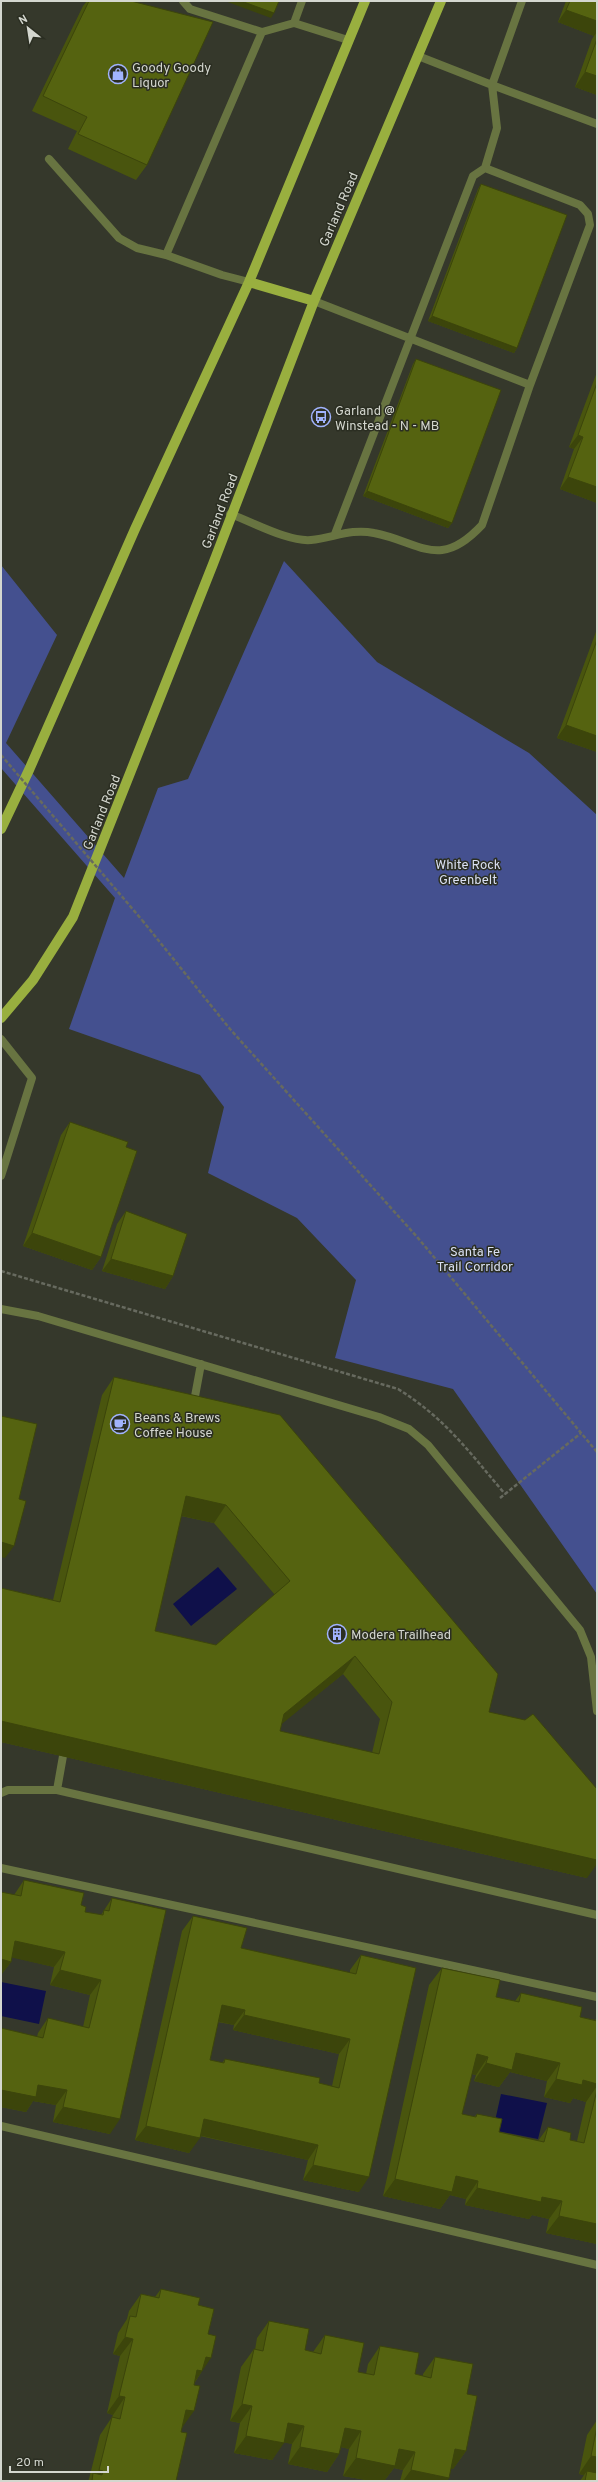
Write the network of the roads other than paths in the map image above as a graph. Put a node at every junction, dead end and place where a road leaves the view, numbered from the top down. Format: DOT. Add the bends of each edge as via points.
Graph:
graph roads {
  1 [pos="183,1"];
  2 [pos="302,1"];
  3 [pos="365,1"];
  4 [pos="441,1"];
  5 [pos="522,1"];
  6 [pos="294,23"];
  7 [pos="262,32"];
  8 [pos="348,40"];
  9 [pos="418,56"];
  10 [pos="492,85"];
  11 [pos="597,124"];
  12 [pos="49,158"];
  13 [pos="485,168"];
  14 [pos="166,255"];
  15 [pos="249,282"];
  16 [pos="314,301"];
  17 [pos="412,338"];
  18 [pos="530,385"];
  19 [pos="230,514"];
  20 [pos="335,534"];
  21 [pos="1,829"];
  22 [pos="1,1018"];
  23 [pos="1,1039"];
  24 [pos="1,1176"];
  25 [pos="1,1309"];
  26 [pos="201,1364"];
  27 [pos="191,1415"];
  28 [pos="597,1711"];
  29 [pos="63,1756"];
  30 [pos="57,1790"];
  31 [pos="1,1793"];
  32 [pos="1,1868"];
  33 [pos="597,1915"];
  34 [pos="597,1996"];
  35 [pos="1,2126"];
  36 [pos="597,2265"];
  1 -- 7 [label="lane" via="190,9"];
  2 -- 6 [label="lane"];
  3 -- 8 [label="main road"];
  4 -- 9 [label="main road, Garland Road"];
  5 -- 10 [label="lane"];
  6 -- 7 [label="lane"];
  6 -- 8 [label="lane"];
  7 -- 14 [label="lane"];
  8 -- 15 [label="main road"];
  9 -- 10 [label="lane"];
  9 -- 16 [label="main road, Garland Road"];
  10 -- 11 [label="lane"];
  10 -- 13 [label="lane" via="497,128"];
  12 -- 14 [label="lane" via="119,238 137,248"];
  13 -- 17 [label="lane" via="473,176"];
  13 -- 18 [label="lane" via="580,205 588,214 590,226"];
  14 -- 15 [label="lane"];
  15 -- 16 [label="main road"];
  15 -- 21 [label="main road" via="134,529 61,699"];
  16 -- 17 [label="lane"];
  16 -- 19 [label="main road, Garland Road"];
  17 -- 18 [label="lane"];
  17 -- 20 [label="lane"];
  18 -- 20 [label="lane" via="482,525 469,538 453,547 430,551 374,533 354,531"];
  19 -- 20 [label="lane" via="295,539 311,540"];
  19 -- 22 [label="main road, Garland Road" via="213,564 73,917 33,980"];
  23 -- 24 [label="lane" via="32,1078"];
  25 -- 26 [label="lane" via="38,1316"];
  26 -- 27 [label="lane"];
  26 -- 28 [label="lane" via="379,1417 409,1429 428,1445 580,1630 591,1657"];
  29 -- 30 [label="lane"];
  30 -- 31 [label="lane" via="8,1790"];
  30 -- 33 [label="lane"];
  32 -- 34 [label="lane"];
  35 -- 36 [label="lane"];
}
